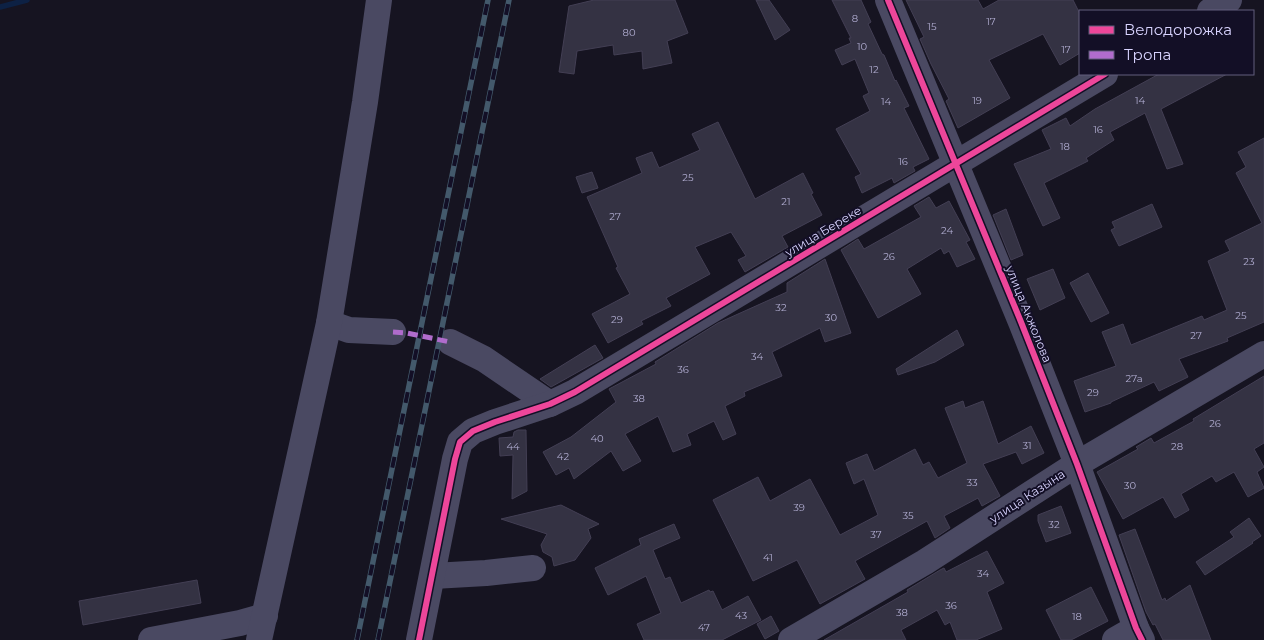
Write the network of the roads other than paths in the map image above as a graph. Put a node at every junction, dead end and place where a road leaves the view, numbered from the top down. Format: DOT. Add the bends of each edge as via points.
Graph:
graph roads {
  1 [pos="380,0"];
  2 [pos="888,0"];
  3 [pos="1229,0"];
  4 [pos="1212,10"];
  5 [pos="1103,75"];
  6 [pos="956,165"];
  7 [pos="329,323"];
  8 [pos="394,332"];
  9 [pos="450,342"];
  10 [pos="1264,354"];
  11 [pos="550,404"];
  12 [pos="1077,464"];
  13 [pos="533,568"];
  14 [pos="433,576"];
  15 [pos="262,628"];
  16 [pos="1131,636"];
  17 [pos="151,640"];
  18 [pos="419,640"];
  19 [pos="791,640"];
  1 -- 7 [label="street"];
  2 -- 6 [label="street, улица Акжолова"];
  3 -- 4 [label="street"];
  5 -- 6 [label="street, улица Береке"];
  6 -- 11 [label="street, улица Береке"];
  6 -- 12 [label="street, улица Акжолова"];
  7 -- 8 [label="street" via="349,330"];
  7 -- 15 [label="street"];
  9 -- 11 [label="street" via="484,359"];
  10 -- 12 [label="street, улица Казына"];
  11 -- 14 [label="street, улица Береке" via="473,431 460,442"];
  12 -- 16 [label="street, улица Акжолова"];
  12 -- 19 [label="street, улица Казына" via="925,562"];
  13 -- 14 [label="street"];
  14 -- 18 [label="street, улица Береке"];
  15 -- 17 [label="street" via="240,624"];
}
